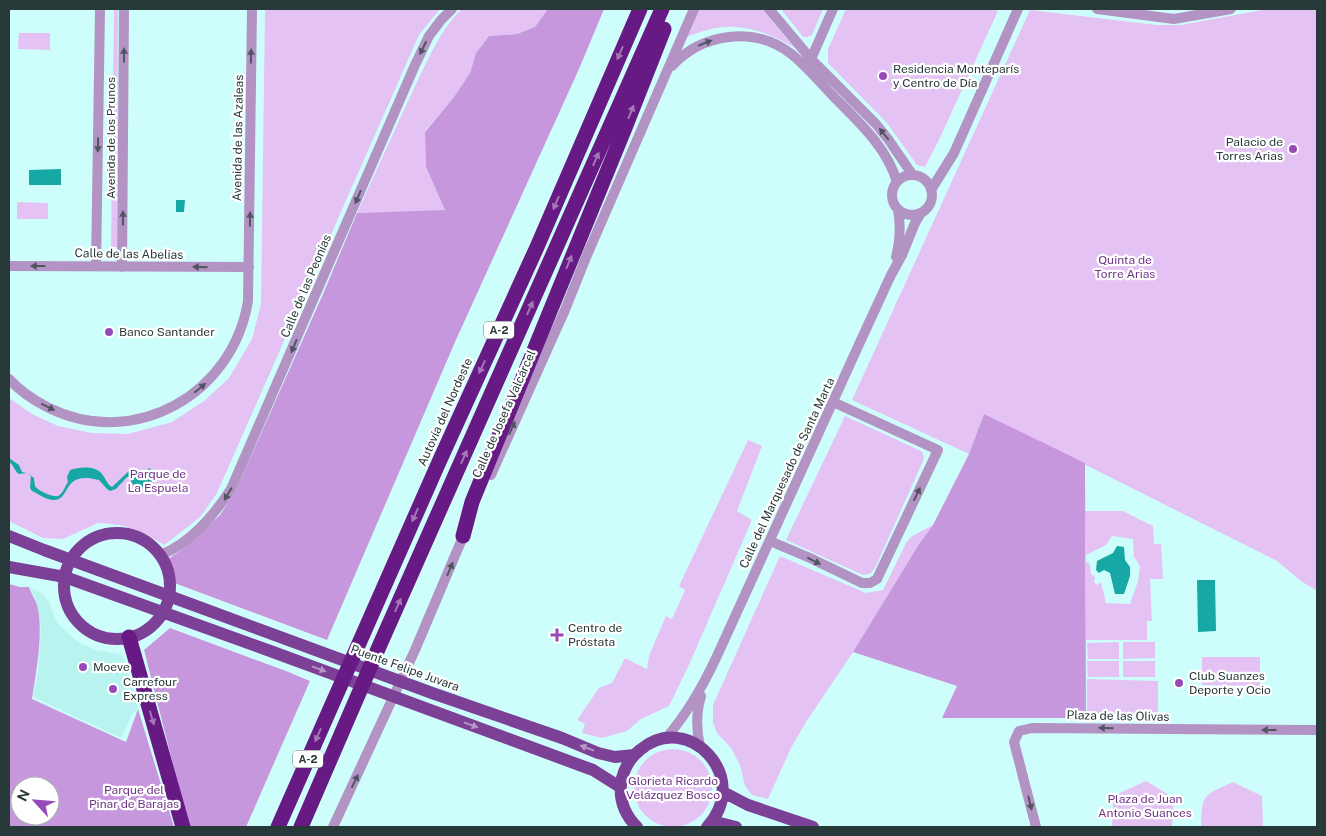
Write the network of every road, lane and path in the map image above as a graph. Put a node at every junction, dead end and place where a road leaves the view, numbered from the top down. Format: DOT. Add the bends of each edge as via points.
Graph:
graph roads {
  1 [pos="100,9"];
  2 [pos="124,9"];
  3 [pos="252,9"];
  4 [pos="452,9"];
  5 [pos="640,9"];
  6 [pos="662,9"];
  7 [pos="671,9"];
  8 [pos="694,9"];
  9 [pos="769,9"];
  10 [pos="833,9"];
  11 [pos="1018,9"];
  12 [pos="1098,9"];
  13 [pos="1231,9"];
  14 [pos="1188,13"];
  15 [pos="811,59"];
  16 [pos="666,72"];
  17 [pos="948,164"];
  18 [pos="917,176"];
  19 [pos="896,182"];
  20 [pos="931,190"];
  21 [pos="898,210"];
  22 [pos="921,214"];
  23 [pos="9,266"];
  24 [pos="96,266"];
  25 [pos="122,267"];
  26 [pos="249,268"];
  27 [pos="891,275"];
  28 [pos="9,379"];
  29 [pos="833,402"];
  30 [pos="9,536"];
  31 [pos="463,536"];
  32 [pos="770,541"];
  33 [pos="160,555"];
  34 [pos="71,560"];
  35 [pos="9,567"];
  36 [pos="65,577"];
  37 [pos="169,596"];
  38 [pos="162,613"];
  39 [pos="129,637"];
  40 [pos="705,681"];
  41 [pos="1317,730"];
  42 [pos="666,738"];
  43 [pos="700,746"];
  44 [pos="634,755"];
  45 [pos="620,787"];
  46 [pos="723,792"];
  47 [pos="709,824"];
  48 [pos="184,827"];
  49 [pos="278,827"];
  50 [pos="300,827"];
  51 [pos="332,827"];
  52 [pos="637,827"];
  53 [pos="736,827"];
  54 [pos="813,827"];
  55 [pos="1036,827"];
  1 -- 24 [label="street, Avenida de los Prunos, one-way"];
  25 -- 2 [label="street, Avenida de los Prunos, one-way"];
  26 -- 3 [label="street, Avenida de las Azaleas, one-way"];
  4 -- 33 [label="street, Calle de las Peonías, one-way" via="429,36 415,65 231,489 214,514 195,532"];
  5 -- 49 [label="highway, Autovía del Nordeste / A-2, one-way"];
  50 -- 6 [label="highway, A-2, one-way"];
  31 -- 7 [label="highway, one-way" via="472,502"];
  8 -- 16 [label="street, Calle de Josefa Valcárcel"];
  9 -- 15 [label="street"];
  10 -- 15 [label="street"];
  11 -- 17 [label="street"];
  12 -- 14 [label="street" via="1174,19"];
  13 -- 14 [label="street"];
  18 -- 15 [label="street, one-way" via="876,124"];
  16 -- 19 [label="street, one-way" via="693,48 720,38 751,37 778,46 806,68 860,123 878,145 893,170"];
  31 -- 16 [label="street, Calle de Josefa Valcárcel, one-way" via="565,310"];
  17 -- 18 [label="street" via="931,175"];
  17 -- 20 [label="street"];
  18 -- 19 [label="street" via="904,176"];
  18 -- 20 [label="street" via="929,184"];
  19 -- 21 [label="street" via="892,196"];
  20 -- 22 [label="street" via="931,204"];
  21 -- 22 [label="street" via="915,216"];
  21 -- 27 [label="street, Calle del Marquesado de Santa Marta" via="899,244"];
  22 -- 27 [label="street, Calle del Marquesado de Santa Marta"];
  24 -- 23 [label="street, Calle de las Abelias, one-way"];
  24 -- 25 [label="street, Calle de las Abelias"];
  26 -- 25 [label="street, Calle de las Abelias, one-way"];
  28 -- 26 [label="street, Avenida de las Azaleas, one-way" via="41,404 84,420 132,420 178,404 208,381 234,347 246,317"];
  27 -- 29 [label="street, Calle del Marquesado de Santa Marta"];
  29 -- 32 [label="street, Calle del Marquesado de Santa Marta"];
  32 -- 29 [label="street, one-way" via="862,583 878,579 938,450"];
  30 -- 34 [label="main road, Puente Felipe Juvara"];
  51 -- 31 [label="street, Calle de Josefa Valcárcel, one-way" via="412,658"];
  32 -- 40 [label="street, Calle del Marquesado de Santa Marta"];
  33 -- 34 [label="main road" via="148,542 132,535 114,533 97,536 82,546"];
  33 -- 37 [label="main road" via="170,581"];
  34 -- 36 [label="main road"];
  34 -- 37 [label="main road, Puente Felipe Juvara"];
  35 -- 36 [label="main road"];
  36 -- 38 [label="main road"];
  36 -- 39 [label="main road" via="66,601 80,624 104,637"];
  37 -- 38 [label="main road"];
  44 -- 37 [label="main road, Puente Felipe Juvara, one-way" via="615,757 598,753"];
  38 -- 39 [label="main road" via="154,624"];
  38 -- 45 [label="main road, one-way" via="593,770"];
  39 -- 48 [label="highway, one-way"];
  40 -- 42 [label="street, Calle del Marquesado de Santa Marta" via="683,718"];
  40 -- 43 [label="street, Calle del Marquesado de Santa Marta" via="696,719"];
  41 -- 55 [label="street, Plaza de las Olivas, one-way" via="1032,728 1019,731 1014,742"];
  42 -- 43 [label="main road" via="678,738"];
  42 -- 44 [label="main road" via="645,746"];
  43 -- 46 [label="main road" via="718,766"];
  44 -- 45 [label="main road" via="622,776"];
  45 -- 52 [label="main road" via="625,811"];
  46 -- 47 [label="main road" via="718,812"];
  46 -- 54 [label="main road" via="748,805"];
  47 -- 53 [label="main road"];
}
